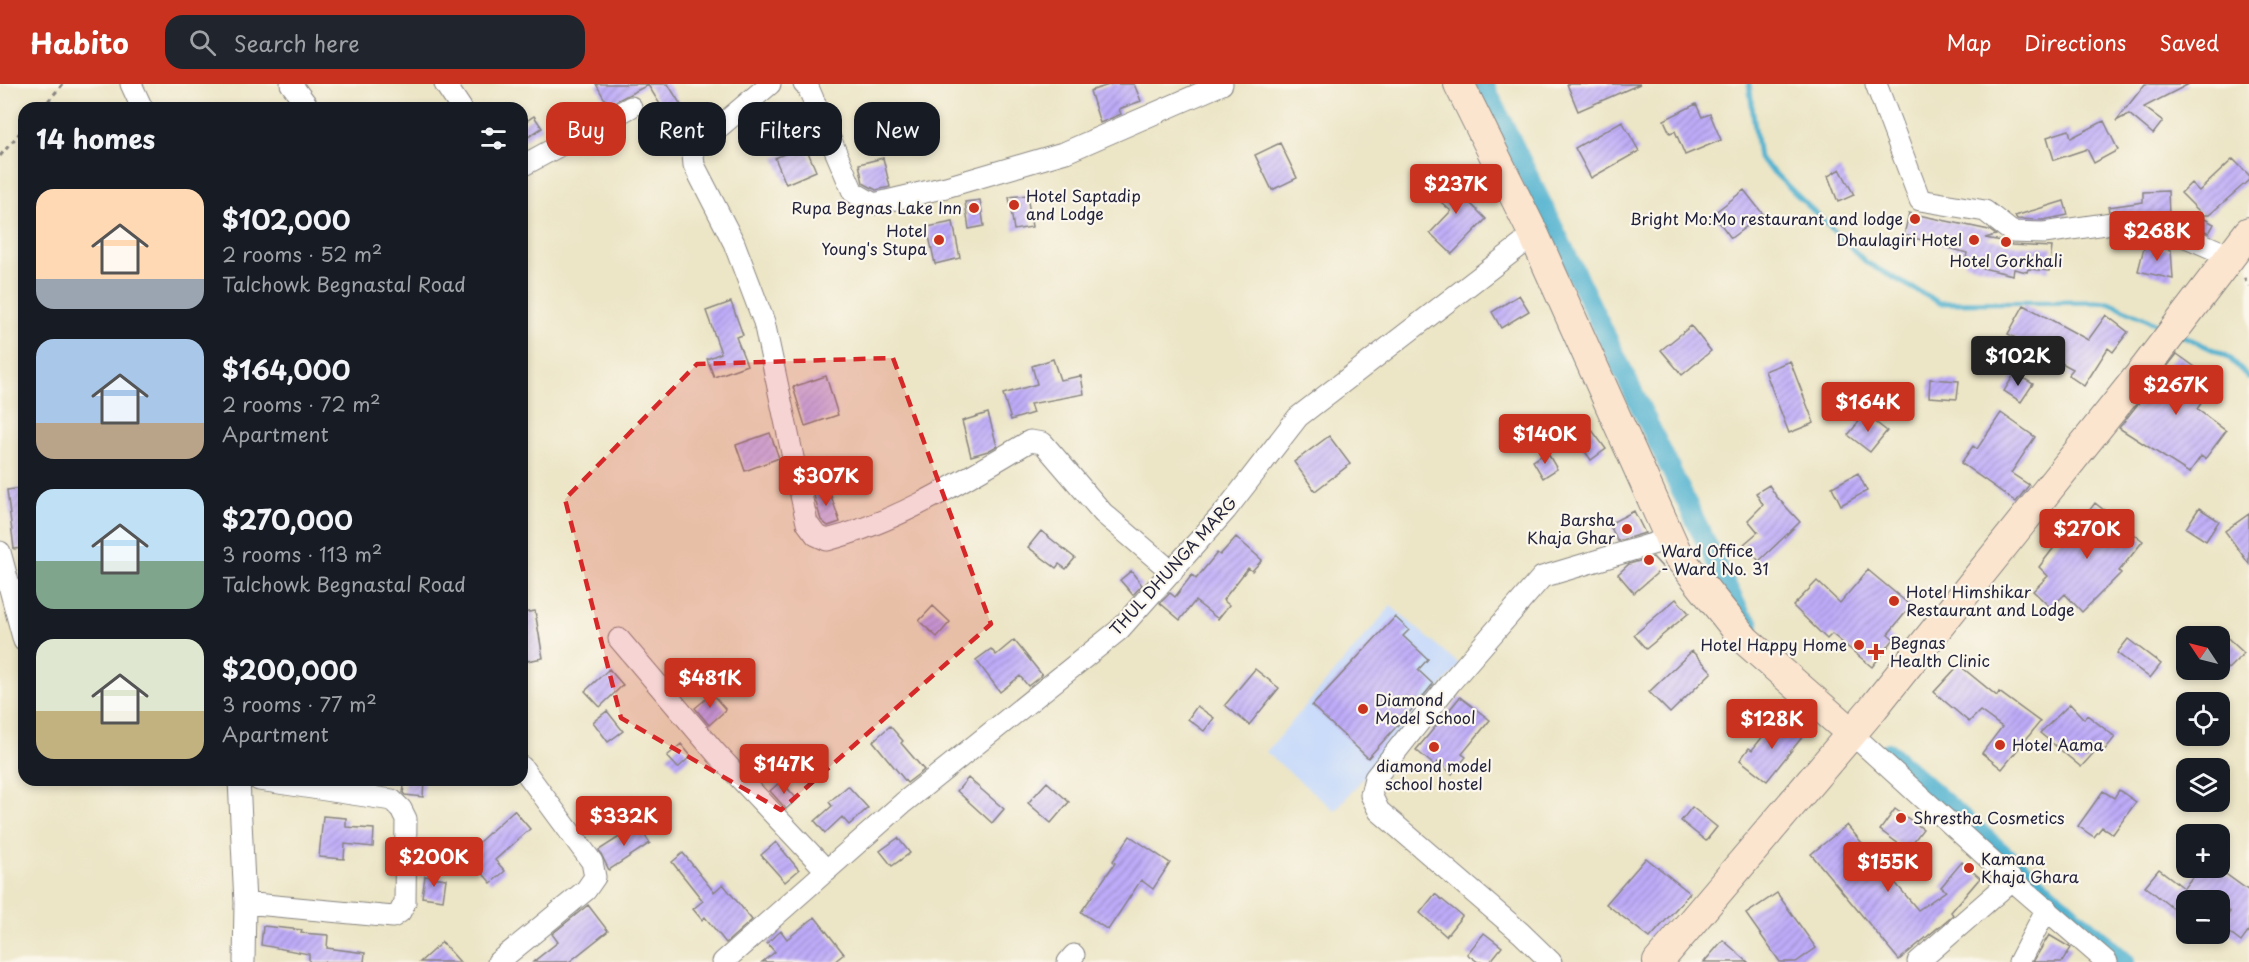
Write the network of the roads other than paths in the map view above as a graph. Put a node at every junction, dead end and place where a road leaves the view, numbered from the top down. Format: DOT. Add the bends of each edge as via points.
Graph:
graph roads {
  1 [pos="131,84"];
  2 [pos="291,84"];
  3 [pos="445,84"];
  4 [pos="770,84"];
  5 [pos="804,84"];
  6 [pos="1222,84"];
  7 [pos="1459,84"];
  8 [pos="1876,84"];
  9 [pos="139,102"];
  10 [pos="304,102"];
  11 [pos="457,102"];
  12 [pos="631,107"];
  13 [pos="528,163"];
  14 [pos="2249,232"];
  15 [pos="1534,235"];
  16 [pos="2230,256"];
  17 [pos="1669,540"];
  18 [pos="0,552"];
  19 [pos="1172,572"];
  20 [pos="18,619"];
  21 [pos="619,639"];
  22 [pos="1850,732"];
  23 [pos="528,775"];
  24 [pos="239,786"];
  25 [pos="342,786"];
  26 [pos="370,788"];
  27 [pos="826,871"];
  28 [pos="2012,880"];
  29 [pos="245,903"];
  30 [pos="2047,908"];
  31 [pos="244,962"];
  32 [pos="498,962"];
  33 [pos="723,962"];
  34 [pos="1551,962"];
  35 [pos="1658,962"];
  36 [pos="1918,962"];
  37 [pos="2019,962"];
  38 [pos="2107,962"];
  1 -- 9 [label="street"];
  2 -- 10 [label="street"];
  3 -- 11 [label="street"];
  4 -- 19 [label="street" via="698,145 693,153 694,165 734,243 764,322 803,507 807,523 816,535 827,540 846,535 935,497 1030,441 1043,443 1103,513"];
  5 -- 6 [label="street" via="853,192 874,204 1066,152"];
  7 -- 15 [label="main road"];
  8 -- 16 [label="street" via="1920,200 1985,211 2012,232 2044,233 2112,223 2170,230"];
  12 -- 13 [label="street"];
  14 -- 16 [label="main road"];
  15 -- 17 [label="main road"];
  15 -- 19 [label="street, THUL DHUNGA MARG" via="1298,417"];
  16 -- 22 [label="main road" via="2146,367"];
  17 -- 22 [label="main road" via="1745,640"];
  17 -- 34 [label="street" via="1542,577 1450,683 1375,778 1371,795 1379,811"];
  18 -- 20 [label="street"];
  19 -- 27 [label="street, THUL DHUNGA MARG" via="1119,630 903,803"];
  21 -- 27 [label="street" via="716,753"];
  22 -- 28 [label="street"];
  22 -- 35 [label="main road"];
  23 -- 32 [label="street" via="592,862 595,877 586,890"];
  24 -- 29 [label="street"];
  25 -- 26 [label="street"];
  26 -- 29 [label="street" via="392,801 406,819 405,902 400,912 393,917"];
  27 -- 33 [label="street, THUL DHUNGA MARG"];
  28 -- 30 [label="street"];
  28 -- 36 [label="street"];
  29 -- 31 [label="street"];
  30 -- 37 [label="street"];
  30 -- 38 [label="street"];
}
